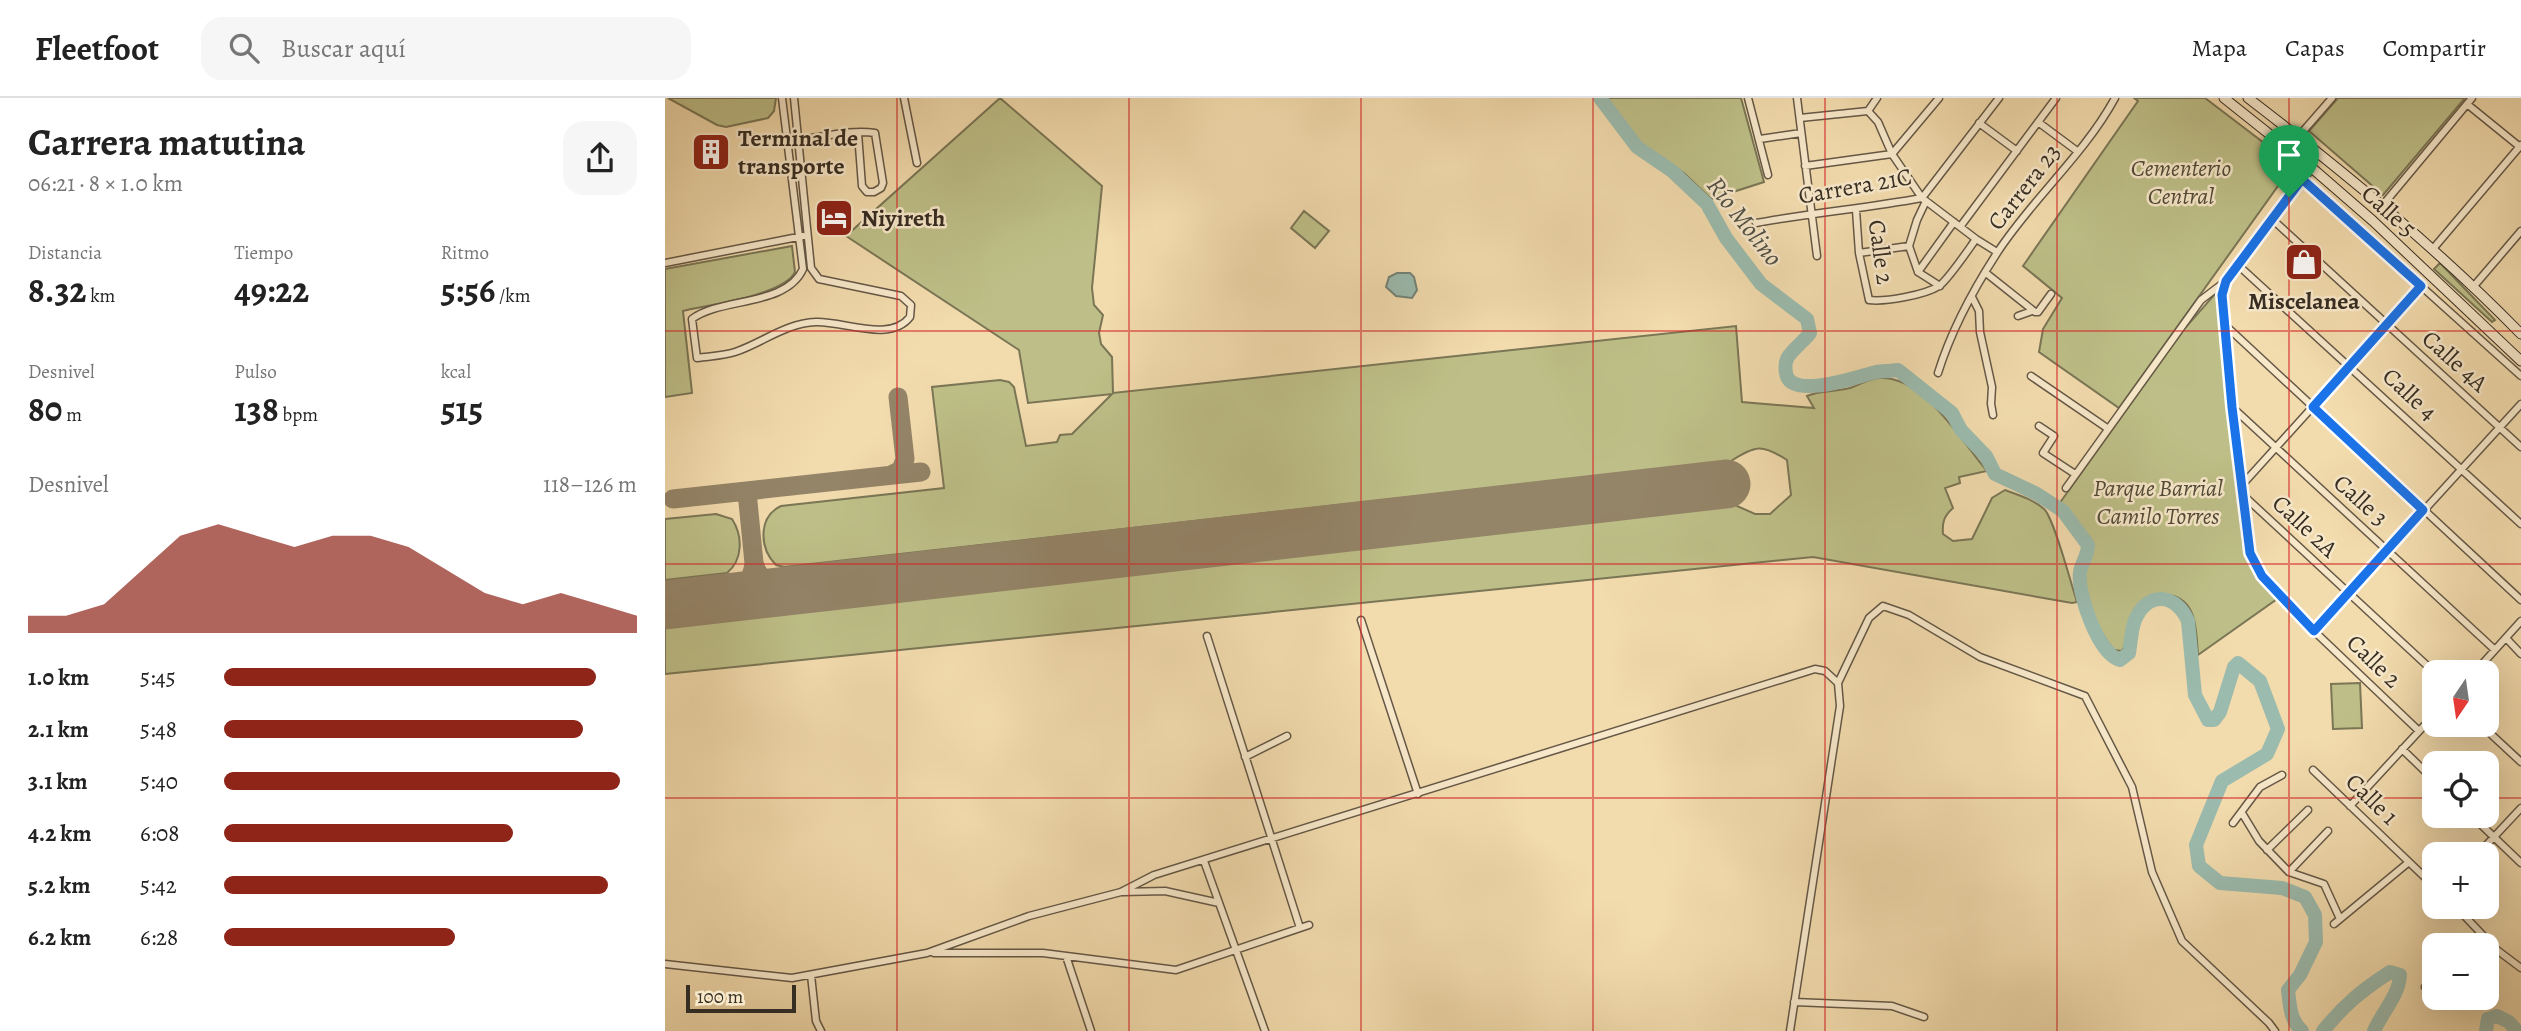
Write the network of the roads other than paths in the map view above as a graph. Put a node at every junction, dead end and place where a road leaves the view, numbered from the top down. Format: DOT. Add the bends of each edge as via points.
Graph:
graph roads {
  1 [pos="782,98"];
  2 [pos="795,98"];
  3 [pos="904,98"];
  4 [pos="1748,98"];
  5 [pos="1797,98"];
  6 [pos="1877,98"];
  7 [pos="1939,98"];
  8 [pos="1999,98"];
  9 [pos="2056,98"];
  10 [pos="2224,98"];
  11 [pos="2248,98"];
  12 [pos="2332,98"];
  13 [pos="2111,100"];
  14 [pos="2470,101"];
  15 [pos="1868,111"];
  16 [pos="1800,118"];
  17 [pos="2038,122"];
  18 [pos="1979,123"];
  19 [pos="858,133"];
  20 [pos="1801,133"];
  21 [pos="2298,136"];
  22 [pos="1759,139"];
  23 [pos="799,140"];
  24 [pos="2521,146"];
  25 [pos="2017,151"];
  26 [pos="2077,151"];
  27 [pos="1892,154"];
  28 [pos="2330,161"];
  29 [pos="917,163"];
  30 [pos="2308,165"];
  31 [pos="1805,166"];
  32 [pos="1768,175"];
  33 [pos="2302,179"];
  34 [pos="2289,197"];
  35 [pos="2373,198"];
  36 [pos="1924,200"];
  37 [pos="2382,206"];
  38 [pos="1856,210"];
  39 [pos="2362,212"];
  40 [pos="1811,214"];
  41 [pos="2272,219"];
  42 [pos="1756,223"];
  43 [pos="1957,225"];
  44 [pos="2521,231"];
  45 [pos="809,235"];
  46 [pos="800,237"];
  47 [pos="1976,239"];
  48 [pos="2513,240"];
  49 [pos="1909,246"];
  50 [pos="2521,247"];
  51 [pos="1997,252"];
  52 [pos="2435,252"];
  53 [pos="1859,253"];
  54 [pos="1817,256"];
  55 [pos="665,263"];
  56 [pos="2239,265"];
  57 [pos="2422,267"];
  58 [pos="1918,272"];
  59 [pos="1986,273"];
  60 [pos="2226,281"];
  61 [pos="1940,286"];
  62 [pos="2421,286"];
  63 [pos="2474,286"];
  64 [pos="2051,294"];
  65 [pos="1972,297"];
  66 [pos="2032,311"];
  67 [pos="2018,316"];
  68 [pos="2225,324"];
  69 [pos="2386,325"];
  70 [pos="2521,334"];
  71 [pos="2521,361"];
  72 [pos="2350,365"];
  73 [pos="1938,373"];
  74 [pos="2031,376"];
  75 [pos="2521,376"];
  76 [pos="2521,404"];
  77 [pos="2232,407"];
  78 [pos="2313,407"];
  79 [pos="1993,415"];
  80 [pos="2039,426"];
  81 [pos="2499,426"];
  82 [pos="2107,428"];
  83 [pos="2275,447"];
  84 [pos="2521,447"];
  85 [pos="2461,468"];
  86 [pos="2075,474"];
  87 [pos="2242,485"];
  88 [pos="2066,488"];
  89 [pos="2242,494"];
  90 [pos="2423,510"];
  91 [pos="2521,524"];
  92 [pos="2387,549"];
  93 [pos="2349,592"];
  94 [pos="2521,600"];
  95 [pos="1361,620"];
  96 [pos="2521,621"];
  97 [pos="2314,631"];
  98 [pos="1207,636"];
  99 [pos="2506,638"];
  100 [pos="2495,650"];
  101 [pos="2521,654"];
  102 [pos="2486,660"];
  103 [pos="2422,661"];
  104 [pos="1838,683"];
  105 [pos="2422,729"];
  106 [pos="2419,732"];
  107 [pos="1287,736"];
  108 [pos="2494,737"];
  109 [pos="2402,749"];
  110 [pos="1245,757"];
  111 [pos="2521,762"];
  112 [pos="2422,768"];
  113 [pos="2313,770"];
  114 [pos="2282,775"];
  115 [pos="1419,794"];
  116 [pos="2350,806"];
  117 [pos="2521,808"];
  118 [pos="2308,810"];
  119 [pos="2242,813"];
  120 [pos="2233,822"];
  121 [pos="2485,828"];
  122 [pos="2328,831"];
  123 [pos="2494,837"];
  124 [pos="1271,839"];
  125 [pos="2489,842"];
  126 [pos="2267,849"];
  127 [pos="1204,861"];
  128 [pos="2409,862"];
  129 [pos="2521,863"];
  130 [pos="2289,872"];
  131 [pos="2422,874"];
  132 [pos="1121,892"];
  133 [pos="1219,903"];
  134 [pos="2340,919"];
  135 [pos="2467,919"];
  136 [pos="2334,924"];
  137 [pos="1309,925"];
  138 [pos="1300,928"];
  139 [pos="2481,933"];
  140 [pos="1236,951"];
  141 [pos="2499,952"];
  142 [pos="927,953"];
  143 [pos="1066,956"];
  144 [pos="665,964"];
  145 [pos="2521,968"];
  146 [pos="811,975"];
  147 [pos="1794,1002"];
  148 [pos="1924,1017"];
  149 [pos="821,1031"];
  150 [pos="1091,1031"];
  151 [pos="1265,1031"];
  152 [pos="1790,1031"];
  153 [pos="2274,1031"];
  1 -- 46 [label="street"];
  2 -- 23 [label="street"];
  3 -- 29 [label="street"];
  4 -- 22 [label="street"];
  5 -- 16 [label="street"];
  6 -- 15 [label="street"];
  7 -- 27 [label="street"];
  8 -- 18 [label="street, Carrera 21C"];
  9 -- 17 [label="street"];
  10 -- 30 [label="main road, Calle 5"];
  11 -- 21 [label="main road, Calle 5"];
  12 -- 21 [label="street"];
  13 -- 26 [label="street, Carrera 23"];
  14 -- 24 [label="street"];
  14 -- 37 [label="street"];
  15 -- 16 [label="street"];
  15 -- 27 [label="street"];
  16 -- 20 [label="street"];
  17 -- 25 [label="street"];
  17 -- 26 [label="street"];
  18 -- 25 [label="street"];
  18 -- 36 [label="street, Carrera 21C"];
  19 -- 19 [label="street" via="862,186 874,192 883,183 877,135"];
  19 -- 23 [label="street"];
  20 -- 22 [label="street"];
  20 -- 31 [label="street"];
  21 -- 28 [label="main road, Calle 5"];
  22 -- 32 [label="street"];
  23 -- 45 [label="street"];
  24 -- 52 [label="street"];
  25 -- 43 [label="street"];
  26 -- 51 [label="street, Carrera 23"];
  27 -- 31 [label="street"];
  27 -- 36 [label="street"];
  28 -- 30 [label="main road" via="2313,154 2308,156"];
  28 -- 35 [label="main road, Calle 5"];
  30 -- 33 [label="street"];
  30 -- 34 [label="street" via="2293,178"];
  30 -- 39 [label="main road, Calle 5"];
  31 -- 40 [label="street"];
  33 -- 34 [label="street"];
  33 -- 62 [label="street"];
  34 -- 41 [label="street"];
  35 -- 37 [label="main road, Calle 5"];
  35 -- 39 [label="main road" via="2364,202"];
  36 -- 38 [label="street, Carrera 21C"];
  36 -- 43 [label="street"];
  36 -- 49 [label="street"];
  37 -- 52 [label="main road, Calle 5"];
  38 -- 40 [label="street, Carrera 21C"];
  38 -- 53 [label="street, Calle 2"];
  39 -- 57 [label="main road, Calle 5"];
  40 -- 42 [label="street, Carrera 21C"];
  40 -- 54 [label="street"];
  41 -- 56 [label="street"];
  41 -- 69 [label="street, Calle 4A"];
  43 -- 47 [label="street"];
  43 -- 58 [label="street"];
  44 -- 48 [label="street"];
  45 -- 46 [label="street"];
  45 -- 46 [label="street" via="816,278 906,298 912,309 908,320 872,330 809,323 789,327 736,352 697,358 692,318 750,301 795,281 803,269"];
  46 -- 55 [label="street"];
  47 -- 51 [label="street"];
  47 -- 61 [label="street"];
  48 -- 50 [label="street"];
  48 -- 63 [label="street"];
  49 -- 53 [label="street"];
  49 -- 58 [label="street"];
  51 -- 59 [label="street, Carrera 23"];
  52 -- 57 [label="main road" via="2433,264"];
  52 -- 63 [label="main road, Calle 5"];
  53 -- 61 [label="street, Calle 2" via="1869,300"];
  56 -- 60 [label="street"];
  56 -- 72 [label="street, Calle 4"];
  57 -- 71 [label="main road, Calle 5"];
  58 -- 61 [label="street"];
  59 -- 65 [label="street, Carrera 23"];
  59 -- 66 [label="street"];
  60 -- 68 [label="street" via="2222,295"];
  60 -- 82 [label="street" via="2201,300"];
  62 -- 69 [label="street"];
  62 -- 75 [label="street"];
  63 -- 70 [label="main road, Calle 5"];
  64 -- 66 [label="street" via="2038,312"];
  65 -- 73 [label="street, Carrera 23" via="1951,335"];
  65 -- 79 [label="street" via="1979,311 1993,387"];
  66 -- 67 [label="street"];
  68 -- 77 [label="street"];
  68 -- 78 [label="street"];
  69 -- 72 [label="street"];
  69 -- 81 [label="street, Calle 4A"];
  72 -- 78 [label="street"];
  72 -- 85 [label="street, Calle 4"];
  74 -- 82 [label="street"];
  76 -- 81 [label="street"];
  77 -- 83 [label="street, Calle 3"];
  77 -- 87 [label="street"];
  78 -- 83 [label="street"];
  78 -- 90 [label="street"];
  80 -- 86 [label="street" via="2053,436 2043,453"];
  81 -- 84 [label="street, Calle 4A"];
  81 -- 85 [label="street"];
  82 -- 86 [label="street"];
  83 -- 87 [label="street"];
  83 -- 92 [label="street, Calle 3"];
  85 -- 90 [label="street"];
  85 -- 91 [label="street, Calle 4"];
  86 -- 88 [label="street"];
  87 -- 89 [label="street"];
  89 -- 93 [label="street, Calle 2A"];
  89 -- 97 [label="street, Calle 2" via="2250,553 2262,576"];
  90 -- 92 [label="street"];
  90 -- 94 [label="street"];
  92 -- 93 [label="street"];
  92 -- 100 [label="street, Calle 3"];
  93 -- 97 [label="street"];
  93 -- 103 [label="street, Calle 2A"];
  95 -- 115 [label="street"];
  96 -- 99 [label="street"];
  97 -- 106 [label="street, Calle 2"];
  98 -- 110 [label="street"];
  99 -- 100 [label="street"];
  99 -- 101 [label="street"];
  100 -- 102 [label="street"];
  104 -- 115 [label="street" via="1815,669"];
  104 -- 147 [label="street" via="1840,706"];
  104 -- 153 [label="street" via="1869,618 1884,606 1909,615 1980,657 2085,696 2132,787 2152,872 2182,942"];
  105 -- 106 [label="street"];
  106 -- 109 [label="street"];
  107 -- 110 [label="street"];
  108 -- 111 [label="street"];
  109 -- 112 [label="street"];
  109 -- 116 [label="street"];
  110 -- 124 [label="street"];
  113 -- 116 [label="street, Calle 1"];
  114 -- 119 [label="street" via="2260,787"];
  115 -- 124 [label="street"];
  116 -- 128 [label="street, Calle 1"];
  117 -- 123 [label="street"];
  118 -- 126 [label="street"];
  119 -- 120 [label="street"];
  119 -- 126 [label="street"];
  121 -- 123 [label="street"];
  122 -- 130 [label="street"];
  123 -- 125 [label="street"];
  123 -- 129 [label="street"];
  124 -- 127 [label="street"];
  124 -- 138 [label="street"];
  126 -- 130 [label="street"];
  127 -- 132 [label="street" via="1154,875"];
  127 -- 133 [label="street"];
  128 -- 131 [label="street, Calle 1"];
  128 -- 134 [label="street"];
  130 -- 134 [label="street" via="2324,884"];
  132 -- 133 [label="street" via="1165,891"];
  132 -- 142 [label="street" via="1029,916"];
  133 -- 140 [label="street"];
  134 -- 136 [label="street"];
  135 -- 139 [label="street"];
  137 -- 138 [label="street"];
  138 -- 140 [label="street"];
  140 -- 143 [label="street" via="1176,970"];
  140 -- 151 [label="street"];
  141 -- 145 [label="street"];
  142 -- 143 [label="street"];
  142 -- 146 [label="street"];
  143 -- 150 [label="street"];
  144 -- 146 [label="street" via="792,978"];
  146 -- 149 [label="street"];
  147 -- 148 [label="street" via="1892,1006"];
  147 -- 152 [label="street"];
}
